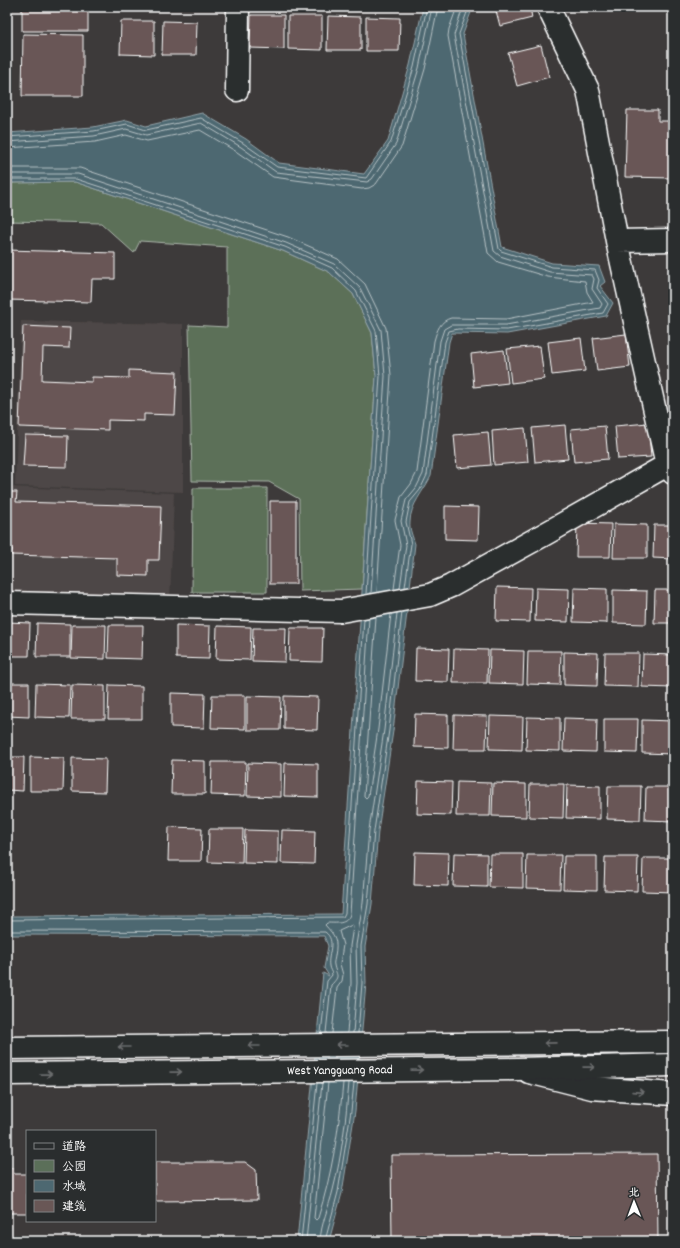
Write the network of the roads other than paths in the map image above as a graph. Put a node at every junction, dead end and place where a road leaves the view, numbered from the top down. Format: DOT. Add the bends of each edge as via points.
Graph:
graph roads {
  1 [pos="238,7"];
  2 [pos="548,7"];
  3 [pos="237,90"];
  4 [pos="616,240"];
  5 [pos="673,240"];
  6 [pos="670,469"];
  7 [pos="7,603"];
  8 [pos="673,1034"];
  9 [pos="644,1042"];
  10 [pos="673,1042"];
  11 [pos="7,1048"];
  12 [pos="673,1065"];
  13 [pos="518,1069"];
  14 [pos="7,1074"];
  15 [pos="673,1094"];
  1 -- 3 [label="main road"];
  2 -- 4 [label="main road" via="588,90"];
  4 -- 5 [label="main road"];
  4 -- 6 [label="main road"];
  6 -- 7 [label="main road" via="430,595 341,611"];
  8 -- 9 [label="main road"];
  9 -- 10 [label="main road, West Yangguang Road"];
  9 -- 11 [label="main road, West Yangguang Road, one-way"];
  13 -- 12 [label="main road, West Yangguang Road, one-way"];
  14 -- 13 [label="main road, West Yangguang Road, one-way"];
  13 -- 15 [label="main road, one-way" via="592,1088"];
}
